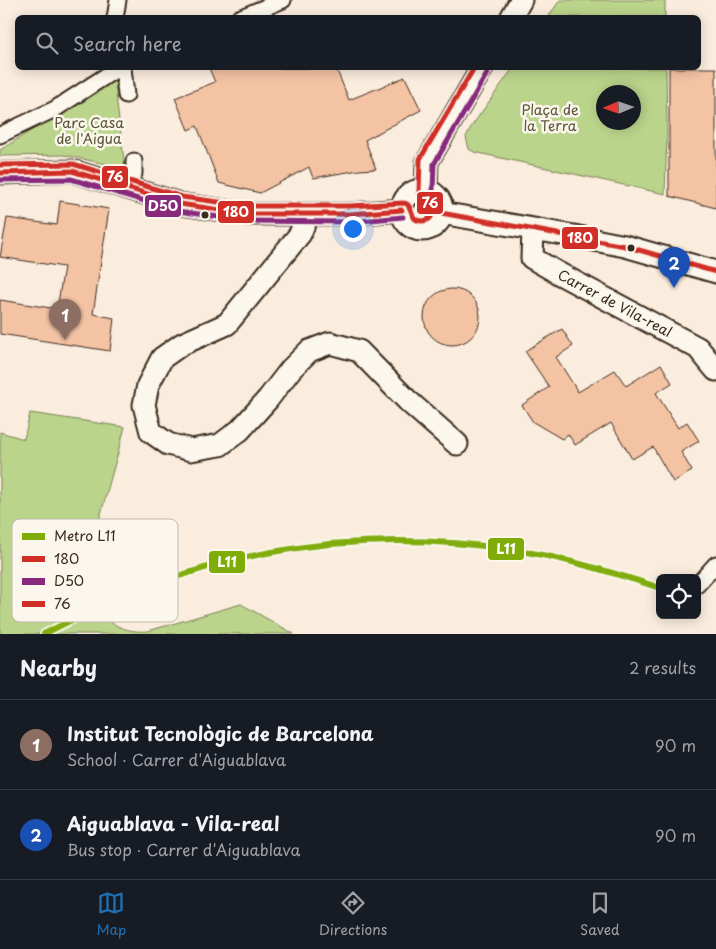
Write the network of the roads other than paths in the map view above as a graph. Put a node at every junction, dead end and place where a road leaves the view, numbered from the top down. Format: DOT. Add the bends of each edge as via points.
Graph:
graph roads {
  1 [pos="118,0"];
  2 [pos="283,0"];
  3 [pos="521,0"];
  4 [pos="116,15"];
  5 [pos="246,15"];
  6 [pos="513,15"];
  7 [pos="115,70"];
  8 [pos="123,70"];
  9 [pos="481,70"];
  10 [pos="126,95"];
  11 [pos="0,135"];
  12 [pos="0,173"];
  13 [pos="426,190"];
  14 [pos="402,210"];
  15 [pos="441,213"];
  16 [pos="308,214"];
  17 [pos="533,229"];
  18 [pos="716,272"];
  19 [pos="716,370"];
  20 [pos="457,444"];
  21 [pos="716,564"];
  22 [pos="706,582"];
  1 -- 4 [label="street"];
  2 -- 5 [label="street"];
  3 -- 6 [label="street"];
  7 -- 11 [label="street" via="55,108"];
  8 -- 10 [label="street"];
  9 -- 13 [label="street" via="427,162"];
  12 -- 16 [label="street" via="72,171 180,204 247,214"];
  13 -- 14 [label="street" via="409,194"];
  13 -- 15 [label="street" via="440,201"];
  14 -- 15 [label="street" via="406,222 417,229 430,228"];
  14 -- 16 [label="street"];
  15 -- 17 [label="street"];
  16 -- 20 [label="street" via="300,234 227,324 182,344 162,358 145,398 151,432 168,444 191,450 220,445 240,430 309,351 330,343 359,351"];
  17 -- 18 [label="street" via="625,246"];
  17 -- 19 [label="street, Carrer de Vila-real" via="532,258 698,348"];
  21 -- 22 [label="street"];
}
